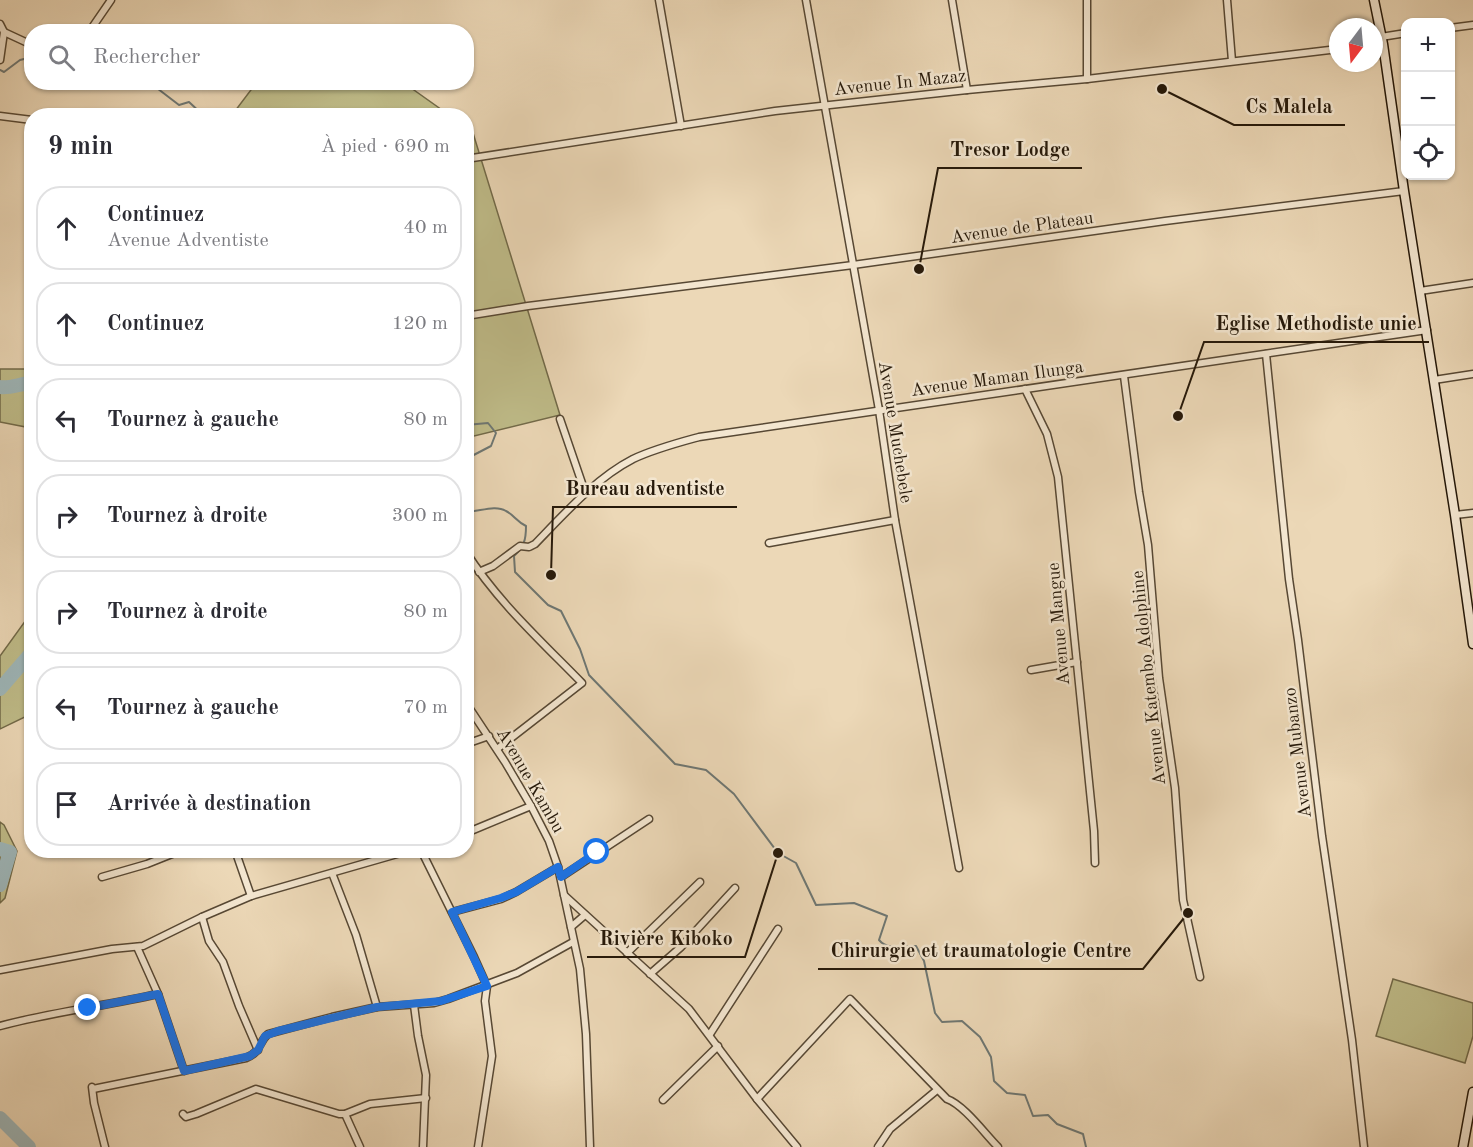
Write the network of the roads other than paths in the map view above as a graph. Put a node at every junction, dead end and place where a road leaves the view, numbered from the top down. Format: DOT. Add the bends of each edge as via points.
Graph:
graph roads {
  1 [pos="111,0"];
  2 [pos="659,0"];
  3 [pos="806,0"];
  4 [pos="952,0"];
  5 [pos="1087,0"];
  6 [pos="1227,0"];
  7 [pos="1374,0"];
  8 [pos="1376,18"];
  9 [pos="0,24"];
  10 [pos="94,24"];
  11 [pos="1473,25"];
  12 [pos="1455,27"];
  13 [pos="4,32"];
  14 [pos="1401,35"];
  15 [pos="24,41"];
  16 [pos="1383,41"];
  17 [pos="1329,50"];
  18 [pos="0,60"];
  19 [pos="1232,62"];
  20 [pos="1383,66"];
  21 [pos="1087,79"];
  22 [pos="967,90"];
  23 [pos="824,106"];
  24 [pos="0,116"];
  25 [pos="24,119"];
  26 [pos="681,126"];
  27 [pos="474,158"];
  28 [pos="1404,191"];
  29 [pos="853,265"];
  30 [pos="1473,283"];
  31 [pos="1420,291"];
  32 [pos="474,315"];
  33 [pos="1427,330"];
  34 [pos="1266,354"];
  35 [pos="1473,374"];
  36 [pos="1124,376"];
  37 [pos="1434,380"];
  38 [pos="1025,389"];
  39 [pos="879,410"];
  40 [pos="560,419"];
  41 [pos="585,492"];
  42 [pos="1473,513"];
  43 [pos="1455,515"];
  44 [pos="895,520"];
  45 [pos="769,543"];
  46 [pos="474,564"];
  47 [pos="479,572"];
  48 [pos="1473,644"];
  49 [pos="1077,662"];
  50 [pos="1031,670"];
  51 [pos="474,714"];
  52 [pos="489,736"];
  53 [pos="474,741"];
  54 [pos="497,749"];
  55 [pos="531,806"];
  56 [pos="649,819"];
  57 [pos="474,830"];
  58 [pos="162,858"];
  59 [pos="238,858"];
  60 [pos="384,858"];
  61 [pos="425,858"];
  62 [pos="1095,864"];
  63 [pos="558,867"];
  64 [pos="959,868"];
  65 [pos="332,873"];
  66 [pos="102,877"];
  67 [pos="561,877"];
  68 [pos="700,882"];
  69 [pos="735,888"];
  70 [pos="564,895"];
  71 [pos="251,896"];
  72 [pos="452,912"];
  73 [pos="585,915"];
  74 [pos="202,917"];
  75 [pos="570,927"];
  76 [pos="778,929"];
  77 [pos="573,942"];
  78 [pos="137,947"];
  79 [pos="627,953"];
  80 [pos="0,970"];
  81 [pos="650,974"];
  82 [pos="1200,977"];
  83 [pos="487,986"];
  84 [pos="158,994"];
  85 [pos="414,1005"];
  86 [pos="377,1007"];
  87 [pos="0,1026"];
  88 [pos="710,1034"];
  89 [pos="718,1046"];
  90 [pos="258,1050"];
  91 [pos="184,1071"];
  92 [pos="937,1090"];
  93 [pos="1473,1092"];
  94 [pos="426,1098"];
  95 [pos="757,1098"];
  96 [pos="663,1100"];
  97 [pos="183,1114"];
  98 [pos="345,1114"];
  99 [pos="105,1147"];
  100 [pos="360,1147"];
  101 [pos="423,1147"];
  102 [pos="478,1147"];
  103 [pos="590,1147"];
  104 [pos="796,1147"];
  105 [pos="878,1147"];
  106 [pos="998,1147"];
  107 [pos="1364,1147"];
  108 [pos="1463,1147"];
  1 -- 10 [label="street"];
  2 -- 26 [label="street"];
  3 -- 23 [label="street, Avenue Muchebele"];
  4 -- 22 [label="street"];
  5 -- 21 [label="street"];
  6 -- 19 [label="street"];
  7 -- 8 [label="main road"];
  9 -- 13 [label="street"];
  11 -- 12 [label="street"];
  13 -- 15 [label="street"];
  13 -- 18 [label="street"];
  14 -- 16 [label="street"];
  17 -- 19 [label="street, Avenue In Mazaz"];
  19 -- 21 [label="street, Avenue In Mazaz"];
  20 -- 28 [label="main road"];
  21 -- 22 [label="street, Avenue In Mazaz"];
  22 -- 23 [label="street, Avenue In Mazaz"];
  23 -- 26 [label="street, Avenue In Mazaz"];
  23 -- 29 [label="street, Avenue Muchebele"];
  24 -- 25 [label="street"];
  26 -- 27 [label="street, Avenue In Mazaz"];
  28 -- 29 [label="street, Avenue de Plateau"];
  28 -- 31 [label="main road"];
  29 -- 32 [label="street, Avenue de Plateau"];
  29 -- 39 [label="street, Avenue Muchebele"];
  30 -- 31 [label="street"];
  31 -- 33 [label="main road"];
  33 -- 34 [label="street, Avenue Maman Ilunga"];
  33 -- 37 [label="main road"];
  34 -- 36 [label="street, Avenue Maman Ilunga"];
  34 -- 107 [label="street, Avenue Mubanzo" via="1289,579"];
  35 -- 37 [label="street"];
  36 -- 38 [label="street, Avenue Maman Ilunga"];
  36 -- 82 [label="street, Avenue Katembo Adolphine" via="1149,552 1183,900"];
  37 -- 43 [label="main road"];
  38 -- 39 [label="street, Avenue Maman Ilunga"];
  38 -- 49 [label="street, Avenue Mangue" via="1039,413 1054,459"];
  39 -- 41 [label="street, Avenue Maman Ilunga" via="699,437 636,458"];
  39 -- 44 [label="street, Avenue Muchebele"];
  40 -- 41 [label="street"];
  41 -- 47 [label="street, Avenue Maman Ilunga" via="535,544 524,545"];
  42 -- 43 [label="street"];
  43 -- 48 [label="main road"];
  44 -- 45 [label="street"];
  44 -- 64 [label="street, Avenue Muchebele"];
  46 -- 47 [label="street"];
  47 -- 54 [label="street" via="582,683"];
  49 -- 50 [label="street"];
  49 -- 62 [label="street, Avenue Mangue"];
  51 -- 52 [label="street, Avenue Kambu"];
  52 -- 53 [label="street"];
  52 -- 54 [label="street, Avenue Kambu"];
  54 -- 55 [label="street, Avenue Kambu"];
  55 -- 57 [label="street"];
  55 -- 63 [label="street, Avenue Kambu"];
  56 -- 67 [label="street"];
  58 -- 66 [label="street"];
  59 -- 71 [label="street"];
  60 -- 65 [label="street"];
  61 -- 72 [label="street"];
  63 -- 67 [label="street, Avenue Kambu"];
  63 -- 72 [label="street" via="516,892"];
  65 -- 71 [label="street"];
  65 -- 86 [label="street" via="356,935"];
  67 -- 70 [label="street, Avenue Kambu"];
  68 -- 79 [label="street"];
  69 -- 81 [label="street" via="681,947"];
  70 -- 73 [label="street"];
  70 -- 75 [label="street, Avenue Kambu"];
  71 -- 74 [label="street"];
  72 -- 83 [label="street"];
  73 -- 75 [label="street"];
  73 -- 79 [label="street"];
  74 -- 78 [label="street" via="153,943"];
  74 -- 90 [label="street"];
  75 -- 77 [label="street, Avenue Kambu"];
  76 -- 88 [label="street"];
  77 -- 83 [label="street"];
  77 -- 103 [label="street, Avenue Kambu" via="580,969 586,1034"];
  78 -- 80 [label="street"];
  78 -- 84 [label="street"];
  79 -- 81 [label="street"];
  81 -- 88 [label="street"];
  83 -- 85 [label="street"];
  83 -- 102 [label="street" via="492,1056"];
  84 -- 87 [label="street"];
  84 -- 91 [label="street"];
  85 -- 86 [label="street"];
  85 -- 94 [label="street"];
  86 -- 90 [label="street" via="273,1032 265,1036"];
  88 -- 89 [label="street"];
  89 -- 95 [label="street"];
  89 -- 96 [label="street"];
  90 -- 91 [label="street" via="243,1059"];
  91 -- 99 [label="street" via="93,1088"];
  92 -- 95 [label="street" via="850,999"];
  92 -- 105 [label="street" via="890,1129"];
  92 -- 106 [label="street" via="961,1108"];
  93 -- 108 [label="main road"];
  94 -- 98 [label="street" via="370,1104"];
  94 -- 101 [label="street"];
  95 -- 104 [label="street"];
  97 -- 98 [label="street" via="196,1114 256,1089"];
  98 -- 100 [label="street"];
}
